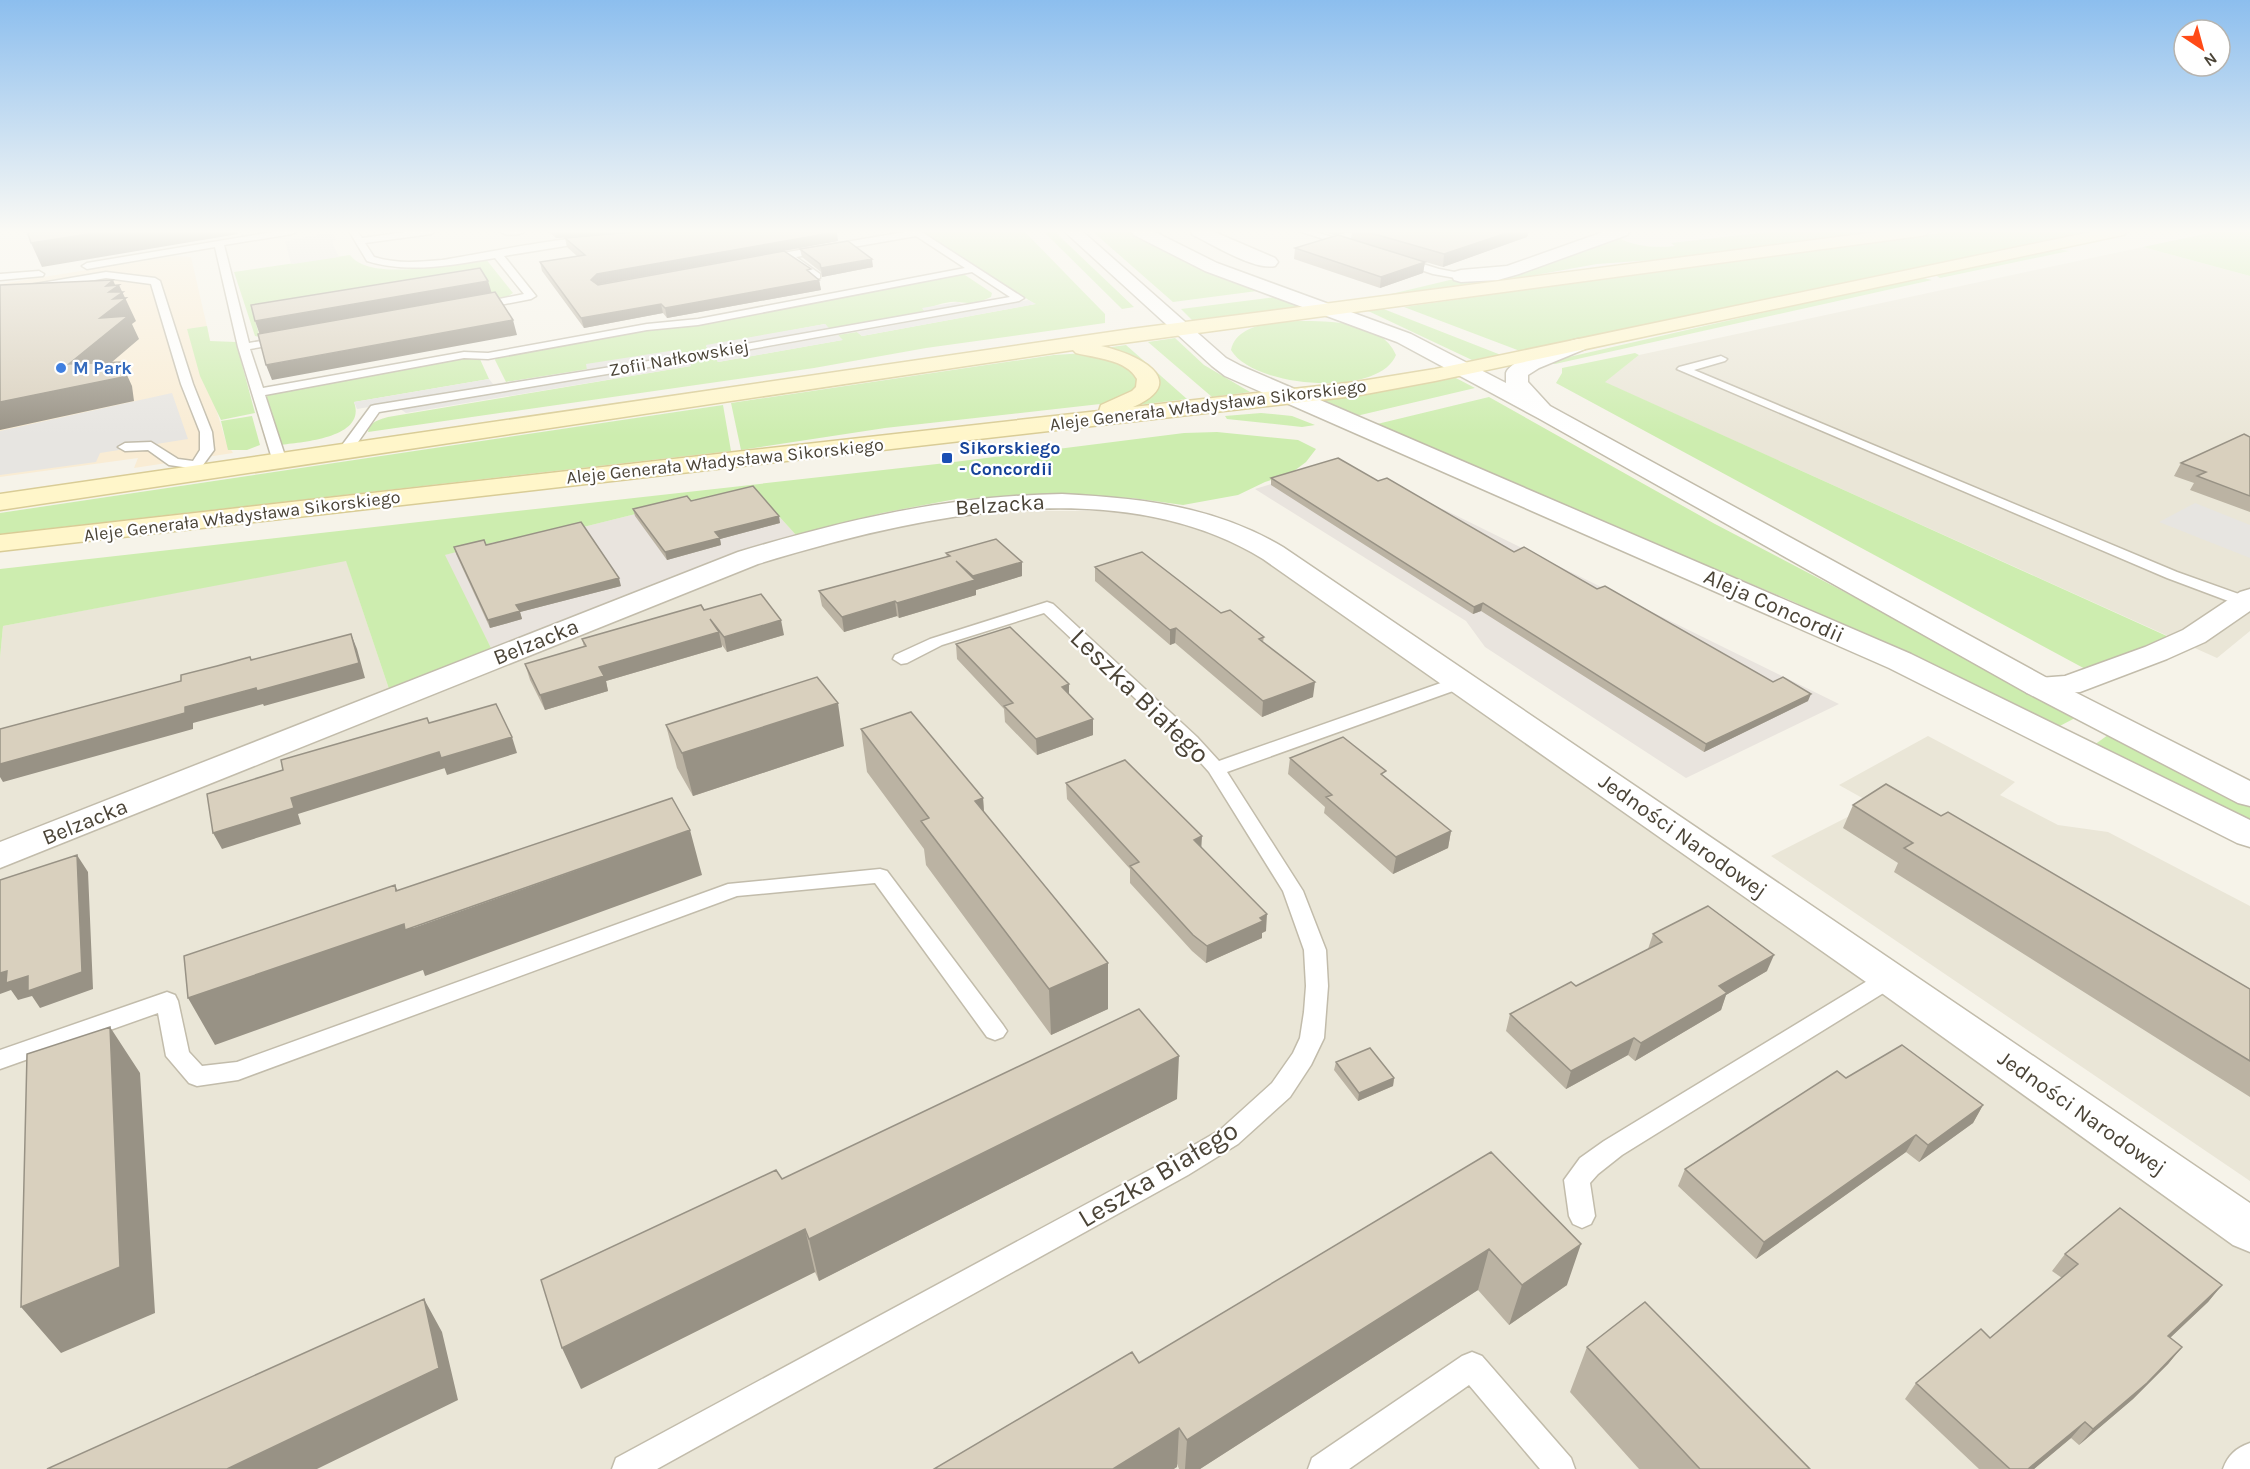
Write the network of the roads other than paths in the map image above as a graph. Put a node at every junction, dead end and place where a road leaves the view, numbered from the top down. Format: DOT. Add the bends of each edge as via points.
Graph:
graph roads {
  1 [pos="161,300"];
  2 [pos="233,300"];
  3 [pos="513,300"];
  4 [pos="817,300"];
  5 [pos="1010,300"];
  6 [pos="1150,300"];
  7 [pos="1301,300"];
  8 [pos="1389,300"];
  9 [pos="1793,300"];
  10 [pos="469,308"];
  11 [pos="1324,308"];
  12 [pos="1182,328"];
  13 [pos="291,339"];
  14 [pos="1578,345"];
  15 [pos="244,347"];
  16 [pos="1043,349"];
  17 [pos="488,356"];
  18 [pos="1721,359"];
  19 [pos="1462,369"];
  20 [pos="494,379"];
  21 [pos="258,393"];
  22 [pos="1288,396"];
  23 [pos="1546,413"];
  24 [pos="1043,425"];
  25 [pos="125,447"];
  26 [pos="344,452"];
  27 [pos="280,462"];
  28 [pos="196,470"];
  29 [pos="0,502"];
  30 [pos="1090,503"];
  31 [pos="0,543"];
  32 [pos="2247,600"];
  33 [pos="901,658"];
  34 [pos="1461,682"];
  35 [pos="2038,686"];
  36 [pos="1216,769"];
  37 [pos="2250,795"];
  38 [pos="2250,835"];
  39 [pos="0,856"];
  40 [pos="1890,978"];
  41 [pos="995,1031"];
  42 [pos="0,1060"];
  43 [pos="1582,1216"];
  44 [pos="2250,1230"];
  45 [pos="2250,1458"];
  46 [pos="627,1469"];
  47 [pos="1323,1469"];
  48 [pos="1560,1469"];
  49 [pos="2238,1469"];
  1 -- 28 [label="lane" via="206,432 207,450"];
  2 -- 15 [label="lane"];
  3 -- 10 [label="lane"];
  4 -- 17 [label="lane"];
  5 -- 20 [label="lane, Zofii Nałkowskiej" via="690,357"];
  6 -- 12 [label="street, Aleja Concordii"];
  7 -- 11 [label="street"];
  8 -- 11 [label="main road"];
  9 -- 14 [label="main road, Aleje Generała Władysława Sikorskiego"];
  11 -- 12 [label="main road"];
  11 -- 19 [label="street" via="1393,332"];
  12 -- 16 [label="main road"];
  12 -- 22 [label="street, Aleja Concordii" via="1226,367"];
  13 -- 15 [label="lane"];
  14 -- 19 [label="main road, Aleje Generała Władysława Sikorskiego"];
  14 -- 23 [label="street" via="1531,363 1517,373 1517,383"];
  15 -- 21 [label="lane"];
  16 -- 24 [label="main road" via="1118,355 1139,369 1149,384 1140,396 1126,404"];
  16 -- 26 [label="main road"];
  17 -- 20 [label="lane"];
  17 -- 21 [label="lane" via="464,355"];
  18 -- 32 [label="lane" via="1683,369 2172,575"];
  19 -- 22 [label="main road, Aleje Generała Władysława Sikorskiego" via="1355,389"];
  19 -- 23 [label="street"];
  20 -- 26 [label="lane, Zofii Nałkowskiej" via="375,409"];
  21 -- 27 [label="lane"];
  22 -- 24 [label="main road, Aleje Generała Władysława Sikorskiego"];
  22 -- 38 [label="street, Aleja Concordii" via="1890,657"];
  23 -- 35 [label="street"];
  24 -- 31 [label="main road, Aleje Generała Władysława Sikorskiego"];
  25 -- 28 [label="lane" via="151,446 174,462"];
  26 -- 27 [label="main road"];
  27 -- 28 [label="main road"];
  28 -- 29 [label="main road"];
  30 -- 34 [label="street, Jedności Narodowej" via="1187,514 1247,537"];
  30 -- 39 [label="street, Belzacka" via="1034,501 963,506 888,519 747,558"];
  32 -- 35 [label="street" via="2194,636 2079,682"];
  33 -- 36 [label="lane, Leszka Białego" via="936,642 1047,607"];
  34 -- 36 [label="lane"];
  34 -- 40 [label="street, Jedności Narodowej"];
  35 -- 37 [label="street"];
  36 -- 46 [label="lane, Leszka Białego" via="1293,891 1315,950 1317,986 1312,1038 1304,1059 1281,1090 1229,1137 1179,1167"];
  40 -- 43 [label="lane" via="1588,1166 1577,1180"];
  40 -- 44 [label="street, Jedności Narodowej"];
  41 -- 42 [label="lane" via="880,876 735,889 238,1071 196,1076 178,1056 167,1001"];
  45 -- 49 [label="lane"];
  47 -- 48 [label="lane" via="1472,1366"];
}
